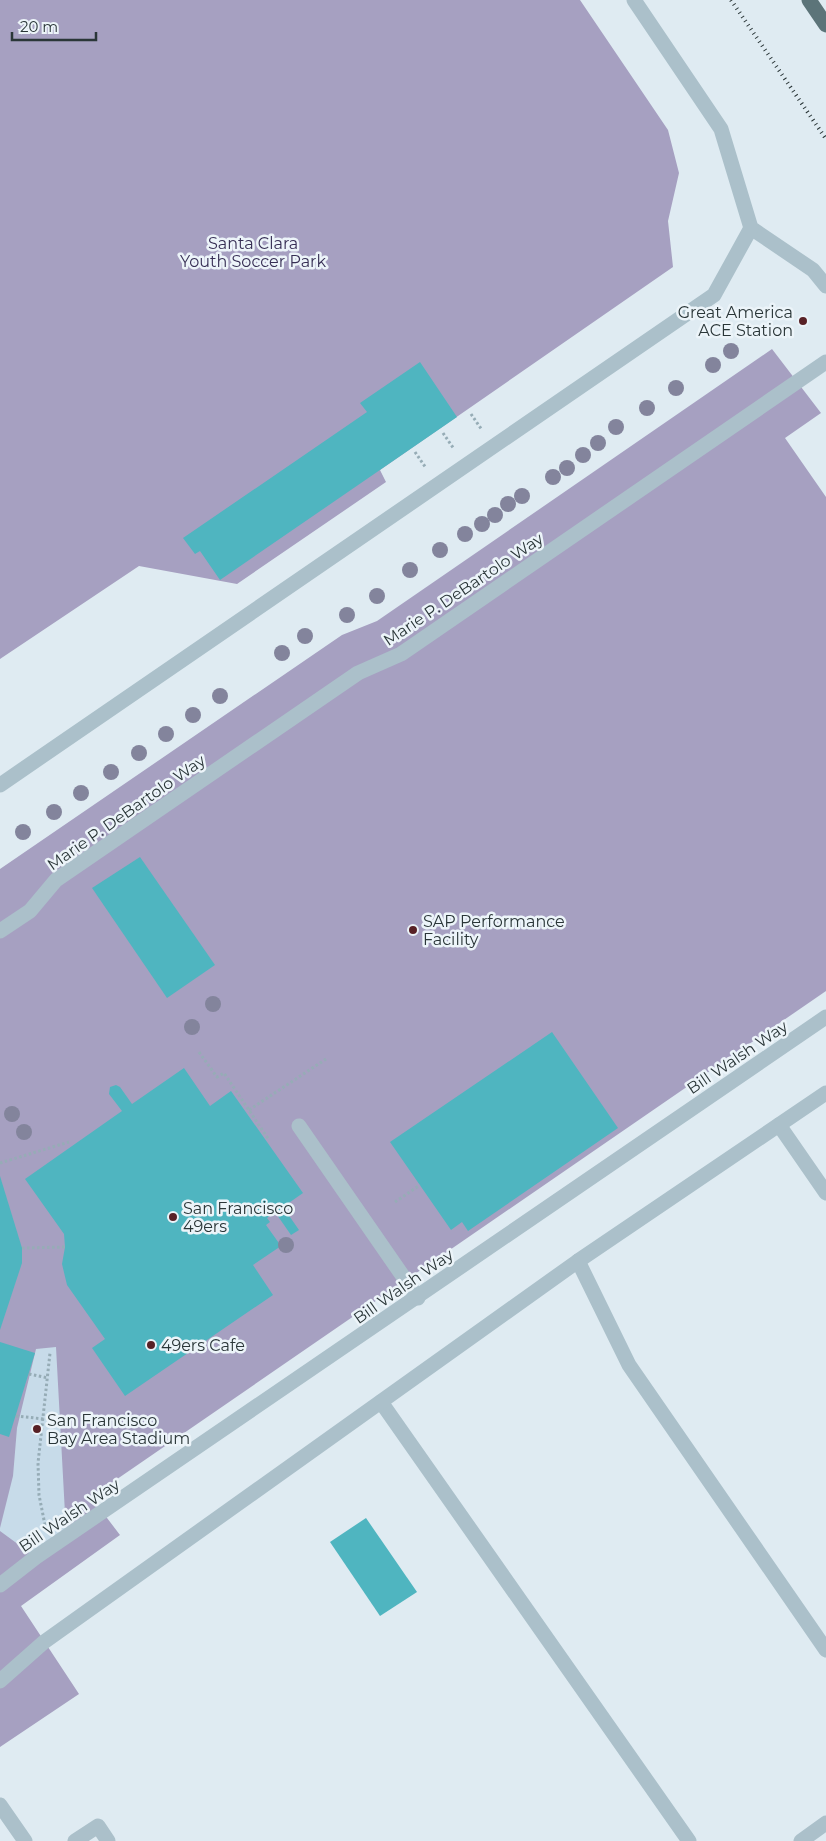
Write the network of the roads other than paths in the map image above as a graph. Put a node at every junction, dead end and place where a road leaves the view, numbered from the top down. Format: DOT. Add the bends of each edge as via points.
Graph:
graph roads {
  1 [pos="634,0"];
  2 [pos="809,0"];
  3 [pos="826,25"];
  4 [pos="750,228"];
  5 [pos="826,286"];
  6 [pos="826,362"];
  7 [pos="0,785"];
  8 [pos="0,931"];
  9 [pos="826,1017"];
  10 [pos="826,1093"];
  11 [pos="779,1125"];
  12 [pos="299,1126"];
  13 [pos="826,1193"];
  14 [pos="578,1261"];
  15 [pos="418,1298"];
  16 [pos="381,1402"];
  17 [pos="0,1585"];
  18 [pos="826,1650"];
  19 [pos="0,1681"];
  20 [pos="0,1805"];
  21 [pos="826,1823"];
  22 [pos="25,1841"];
  23 [pos="75,1841"];
  24 [pos="108,1841"];
  25 [pos="689,1841"];
  26 [pos="801,1841"];
  1 -- 4 [label="street" via="721,129"];
  2 -- 3 [label="main road"];
  4 -- 5 [label="street" via="813,270"];
  4 -- 7 [label="street" via="714,295"];
  6 -- 8 [label="street, Marie P. DeBartolo Way" via="400,654 358,673 56,880 30,911"];
  9 -- 15 [label="street, Bill Walsh Way"];
  10 -- 11 [label="street"];
  11 -- 13 [label="street"];
  11 -- 14 [label="street"];
  12 -- 15 [label="street"];
  14 -- 16 [label="street"];
  14 -- 18 [label="street" via="629,1365"];
  15 -- 17 [label="street, Bill Walsh Way"];
  16 -- 19 [label="street" via="44,1642"];
  16 -- 25 [label="street"];
  20 -- 22 [label="street"];
  21 -- 26 [label="street"];
  23 -- 24 [label="street" via="98,1826"];
}
